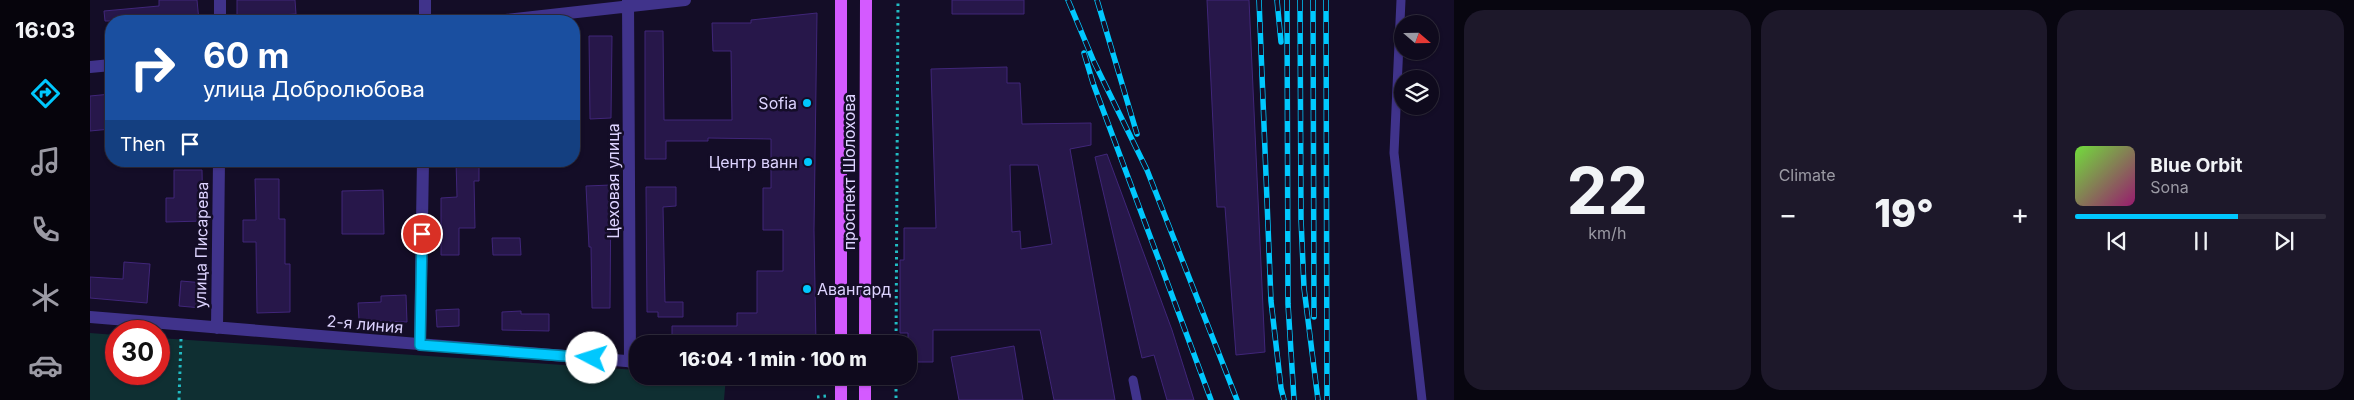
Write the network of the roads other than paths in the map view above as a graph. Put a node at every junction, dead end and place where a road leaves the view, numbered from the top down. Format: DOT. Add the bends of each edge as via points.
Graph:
graph roads {
  1 [pos="220,0"];
  2 [pos="425,0"];
  3 [pos="686,0"];
  4 [pos="841,0"];
  5 [pos="866,0"];
  6 [pos="1401,0"];
  7 [pos="628,3"];
  8 [pos="220,15"];
  9 [pos="424,15"];
  10 [pos="540,15"];
  11 [pos="105,66"];
  12 [pos="90,67"];
  13 [pos="218,167"];
  14 [pos="423,167"];
  15 [pos="90,317"];
  16 [pos="217,328"];
  17 [pos="634,335"];
  18 [pos="841,335"];
  19 [pos="865,335"];
  20 [pos="420,345"];
  21 [pos="629,362"];
  22 [pos="1133,380"];
  23 [pos="840,385"];
  24 [pos="865,385"];
  25 [pos="841,400"];
  26 [pos="865,400"];
  27 [pos="1138,400"];
  28 [pos="1422,400"];
  1 -- 8 [label="street"];
  2 -- 9 [label="street"];
  3 -- 7 [label="street"];
  4 -- 18 [label="main road, проспект Шолохова"];
  5 -- 19 [label="main road, проспект Шолохова"];
  6 -- 28 [label="lane" via="1394,153"];
  7 -- 10 [label="street"];
  7 -- 17 [label="street, Цеховая улица"];
  11 -- 12 [label="street"];
  13 -- 16 [label="street, улица Писарева"];
  14 -- 20 [label="street"];
  15 -- 16 [label="street, 2-я линия"];
  16 -- 20 [label="street, 2-я линия"];
  20 -- 21 [label="street, 2-я линия"];
  22 -- 27 [label="lane"];
  23 -- 25 [label="main road"];
  24 -- 26 [label="main road"];
}
